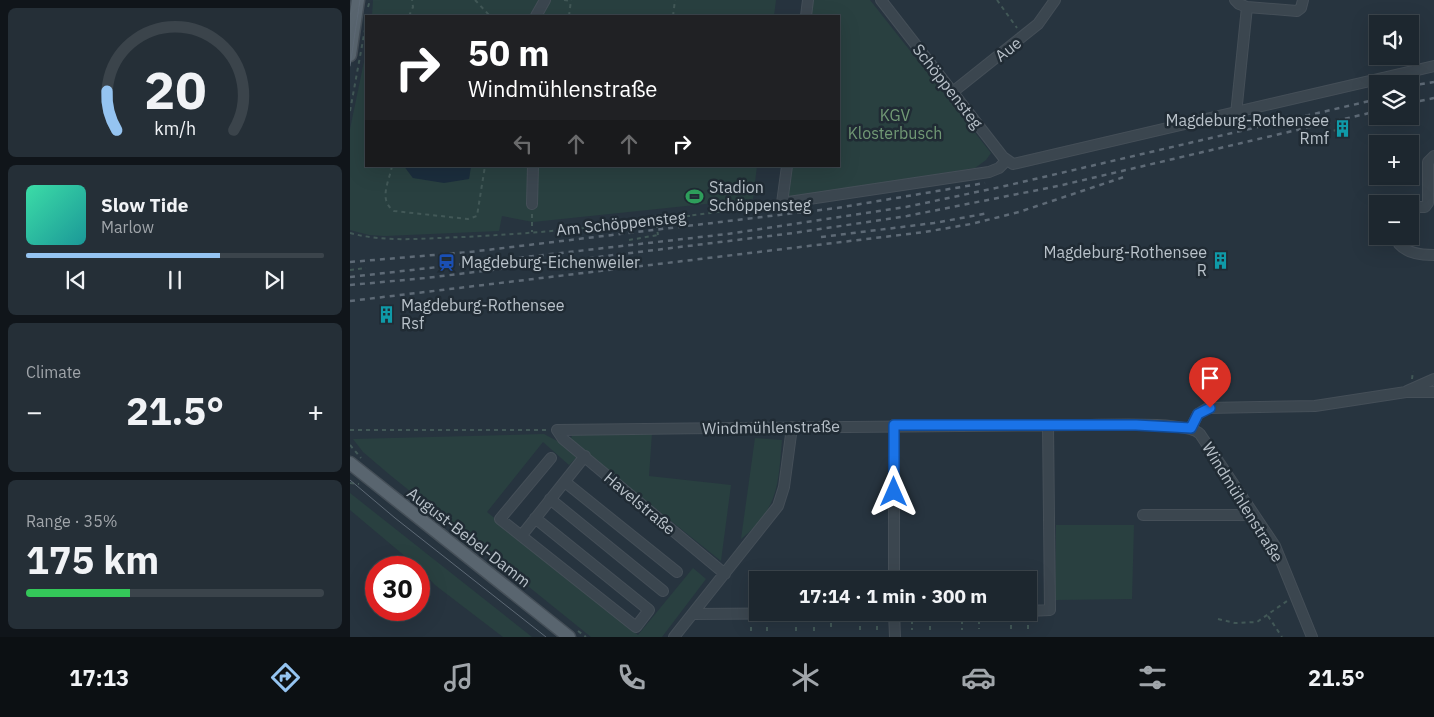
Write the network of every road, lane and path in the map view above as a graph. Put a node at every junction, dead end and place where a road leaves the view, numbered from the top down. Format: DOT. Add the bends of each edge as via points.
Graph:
graph roads {
  1 [pos="370,0"];
  2 [pos="412,0"];
  3 [pos="475,0"];
  4 [pos="545,0"];
  5 [pos="564,0"];
  6 [pos="571,0"];
  7 [pos="675,0"];
  8 [pos="808,0"];
  9 [pos="881,0"];
  10 [pos="997,0"];
  11 [pos="1055,0"];
  12 [pos="1235,0"];
  13 [pos="1303,0"];
  14 [pos="363,4"];
  15 [pos="1247,7"];
  16 [pos="409,15"];
  17 [pos="489,15"];
  18 [pos="537,15"];
  19 [pos="569,15"];
  20 [pos="673,15"];
  21 [pos="806,15"];
  22 [pos="365,29"];
  23 [pos="1023,36"];
  24 [pos="350,54"];
  25 [pos="1434,66"];
  26 [pos="954,91"];
  27 [pos="350,111"];
  28 [pos="1236,114"];
  29 [pos="1336,130"];
  30 [pos="1326,133"];
  31 [pos="1434,156"];
  32 [pos="1006,161"];
  33 [pos="392,167"];
  34 [pos="485,167"];
  35 [pos="533,167"];
  36 [pos="787,167"];
  37 [pos="782,203"];
  38 [pos="532,204"];
  39 [pos="1419,207"];
  40 [pos="693,216"];
  41 [pos="532,232"];
  42 [pos="350,234"];
  43 [pos="629,240"];
  44 [pos="1401,245"];
  45 [pos="1434,255"];
  46 [pos="1226,262"];
  47 [pos="1221,265"];
  48 [pos="366,268"];
  49 [pos="350,270"];
  50 [pos="1434,379"];
  51 [pos="1406,392"];
  52 [pos="1434,392"];
  53 [pos="894,425"];
  54 [pos="1048,425"];
  55 [pos="792,427"];
  56 [pos="1191,428"];
  57 [pos="350,430"];
  58 [pos="557,430"];
  59 [pos="585,456"];
  60 [pos="550,458"];
  61 [pos="350,463"];
  62 [pos="565,482"];
  63 [pos="350,483"];
  64 [pos="357,484"];
  65 [pos="550,499"];
  66 [pos="1143,515"];
  67 [pos="1254,515"];
  68 [pos="535,518"];
  69 [pos="522,535"];
  70 [pos="894,571"];
  71 [pos="677,572"];
  72 [pos="724,574"];
  73 [pos="663,591"];
  74 [pos="1296,598"];
  75 [pos="1037,613"];
  76 [pos="693,614"];
  77 [pos="749,614"];
  78 [pos="1268,616"];
  79 [pos="1218,619"];
  80 [pos="768,621"];
  81 [pos="796,621"];
  82 [pos="814,621"];
  83 [pos="831,621"];
  84 [pos="860,621"];
  85 [pos="877,621"];
  86 [pos="894,621"];
  87 [pos="912,621"];
  88 [pos="930,621"];
  89 [pos="962,621"];
  90 [pos="979,621"];
  91 [pos="1011,621"];
  92 [pos="1028,621"];
  93 [pos="751,622"];
  94 [pos="979,629"];
  95 [pos="1011,629"];
  96 [pos="1028,629"];
  97 [pos="860,630"];
  98 [pos="877,630"];
  99 [pos="912,630"];
  100 [pos="930,630"];
  101 [pos="962,630"];
  102 [pos="751,631"];
  103 [pos="767,631"];
  104 [pos="796,631"];
  105 [pos="814,631"];
  106 [pos="831,631"];
  107 [pos="569,637"];
  108 [pos="674,637"];
  109 [pos="895,637"];
  110 [pos="1282,637"];
  111 [pos="1312,637"];
  1 -- 14 [label="path"];
  2 -- 16 [label="path"];
  3 -- 17 [label="path"];
  4 -- 18 [label="street"];
  5 -- 6 [label="path"];
  6 -- 19 [label="path"];
  7 -- 20 [label="path"];
  8 -- 21 [label="street"];
  9 -- 26 [label="street, Schöppensteg"];
  10 -- 23 [label="path"];
  11 -- 23 [label="street, Aue" via="1042,21"];
  12 -- 15 [label="street"];
  13 -- 15 [label="street" via="1297,11"];
  14 -- 24 [label="main road"];
  15 -- 28 [label="street"];
  22 -- 27 [label="path"];
  23 -- 26 [label="street, Aue"];
  25 -- 28 [label="street"];
  26 -- 32 [label="street, Schöppensteg"];
  28 -- 32 [label="street" via="1020,164"];
  29 -- 30 [label="path"];
  31 -- 39 [label="street" via="1428,162 1428,203"];
  32 -- 37 [label="street" via="988,172"];
  33 -- 34 [label="path" via="385,202 394,211 468,219 477,216"];
  35 -- 38 [label="street"];
  36 -- 37 [label="street"];
  37 -- 40 [label="path, Am Schöppensteg"];
  38 -- 41 [label="path"];
  40 -- 41 [label="path, Am Schöppensteg"];
  40 -- 43 [label="path, bridge" via="656,216 658,235"];
  41 -- 42 [label="path, Am Schöppensteg" via="383,240"];
  44 -- 45 [label="street" via="1418,254"];
  46 -- 47 [label="path" via="1226,266"];
  48 -- 49 [label="path"];
  50 -- 51 [label="street, Windmühlenstraße"];
  51 -- 52 [label="street, Windmühlenstraße"];
  51 -- 56 [label="street, Windmühlenstraße" via="1315,406 1208,408 1198,414"];
  53 -- 54 [label="street, Windmühlenstraße"];
  53 -- 55 [label="street, Windmühlenstraße"];
  53 -- 70 [label="street"];
  54 -- 56 [label="street, Windmühlenstraße"];
  54 -- 75 [label="street" via="1050,610"];
  55 -- 58 [label="street, Windmühlenstraße"];
  55 -- 72 [label="street" via="780,501"];
  56 -- 67 [label="street, Windmühlenstraße" via="1200,434"];
  57 -- 58 [label="path"];
  58 -- 59 [label="street, Havelstraße" via="563,439"];
  59 -- 62 [label="street"];
  59 -- 72 [label="street, Havelstraße"];
  60 -- 69 [label="street" via="500,518"];
  61 -- 107 [label="main road, August-Bebel-Damm"];
  62 -- 65 [label="street"];
  62 -- 71 [label="street"];
  63 -- 64 [label="path"];
  65 -- 68 [label="street"];
  65 -- 73 [label="street"];
  66 -- 67 [label="street"];
  67 -- 74 [label="street, Windmühlenstraße" via="1275,546"];
  68 -- 69 [label="street"];
  68 -- 69 [label="street" via="649,610 636,626"];
  72 -- 76 [label="street"];
  74 -- 78 [label="path" via="1283,603"];
  74 -- 111 [label="street, Windmühlenstraße"];
  76 -- 77 [label="street"];
  76 -- 108 [label="street"];
  78 -- 79 [label="path" via="1253,623"];
  78 -- 110 [label="path"];
  80 -- 103 [label="path"];
  81 -- 104 [label="path"];
  82 -- 105 [label="path"];
  83 -- 106 [label="path"];
  84 -- 97 [label="path"];
  85 -- 98 [label="path"];
  86 -- 109 [label="street"];
  87 -- 99 [label="path"];
  88 -- 100 [label="path"];
  89 -- 101 [label="path"];
  90 -- 94 [label="path"];
  91 -- 95 [label="path"];
  92 -- 96 [label="path"];
  93 -- 102 [label="path"];
}
